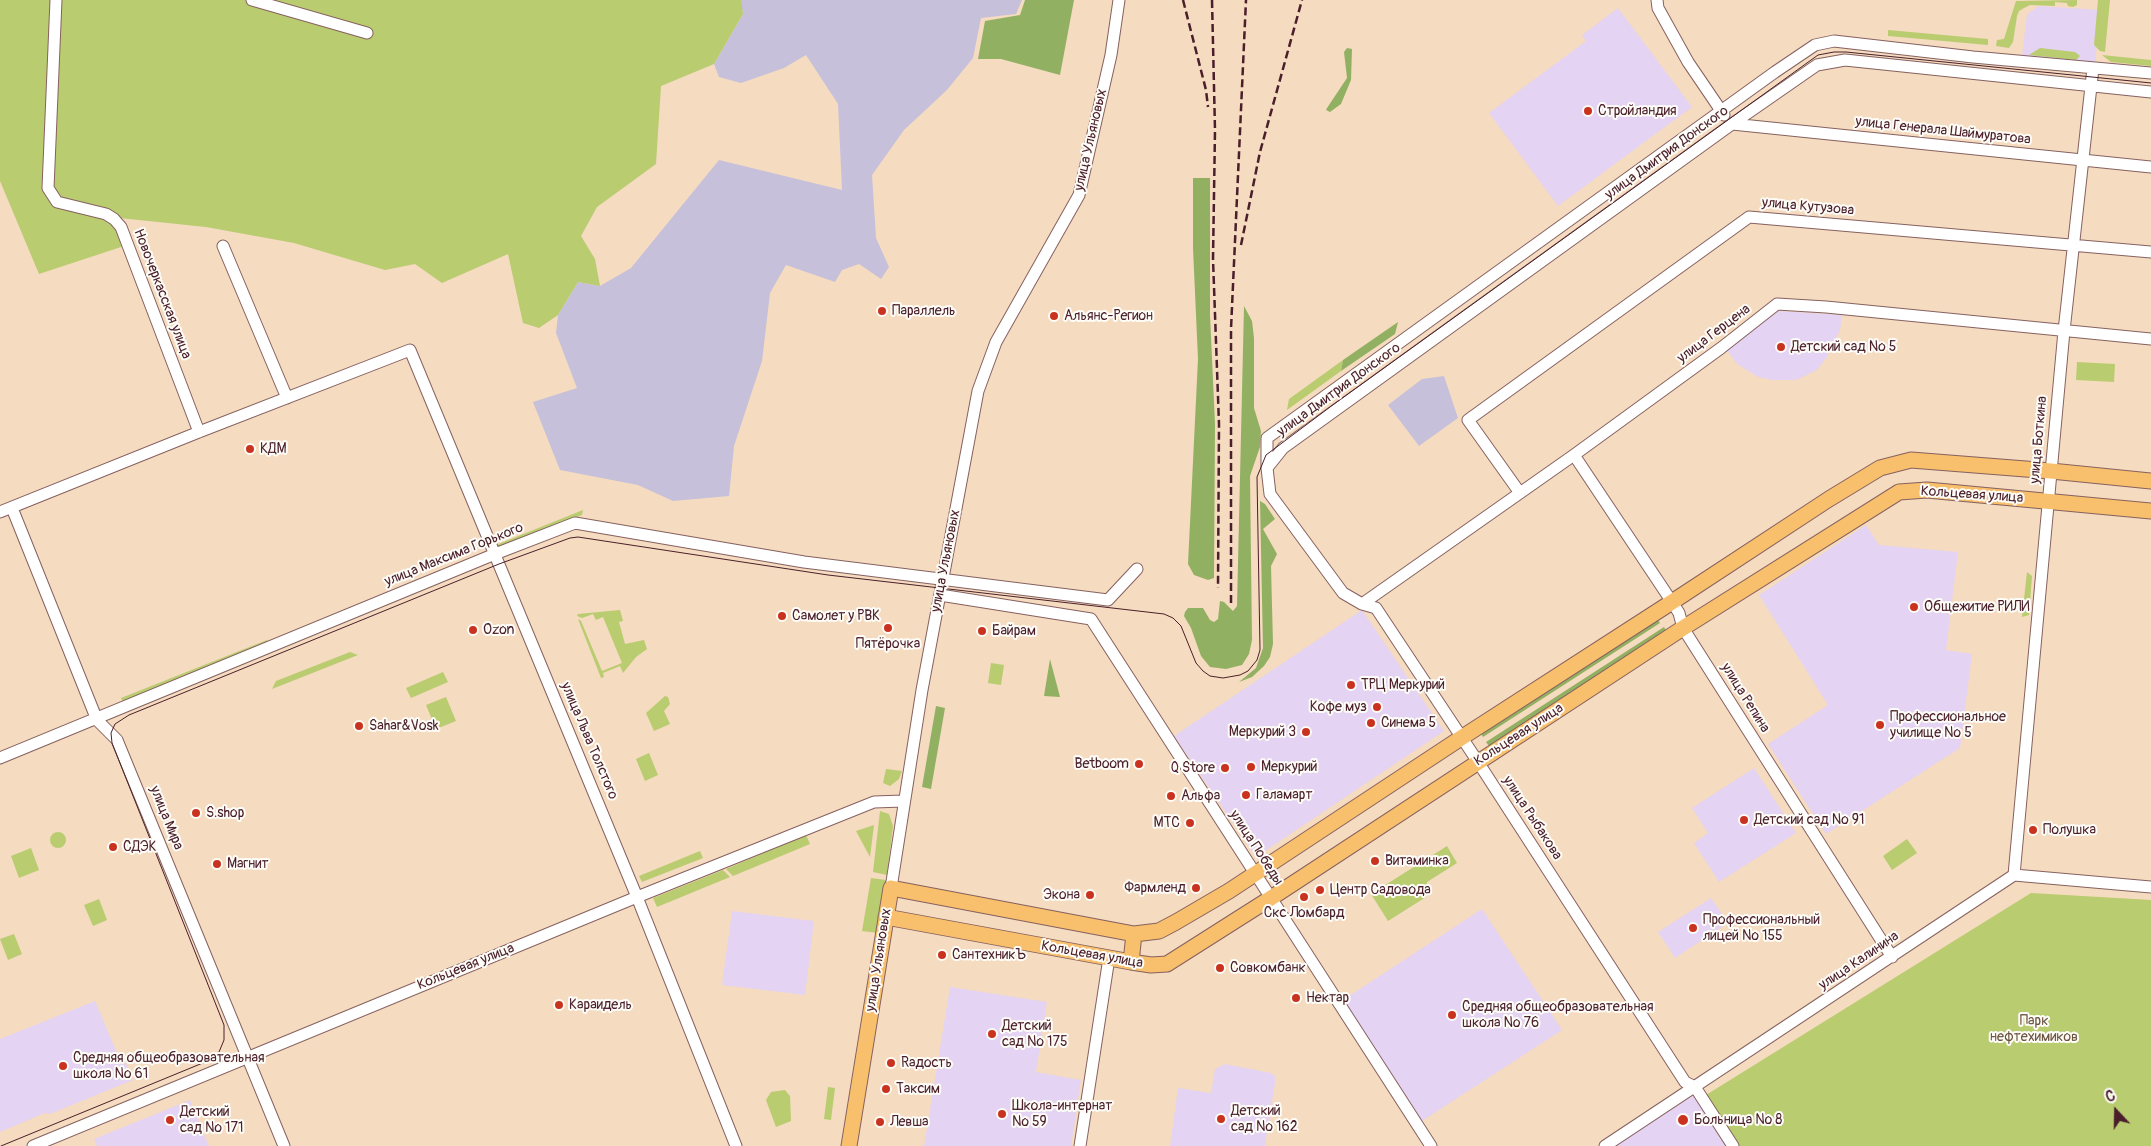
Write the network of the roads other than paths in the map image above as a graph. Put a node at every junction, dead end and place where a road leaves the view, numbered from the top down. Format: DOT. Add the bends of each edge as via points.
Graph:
graph roads {
  1 [pos="56,0"];
  2 [pos="252,0"];
  3 [pos="1119,0"];
  4 [pos="1656,0"];
  5 [pos="367,33"];
  6 [pos="2093,68"];
  7 [pos="2151,73"];
  8 [pos="2091,86"];
  9 [pos="2151,92"];
  10 [pos="1721,111"];
  11 [pos="1732,124"];
  12 [pos="2083,160"];
  13 [pos="2151,168"];
  14 [pos="2074,244"];
  15 [pos="223,246"];
  16 [pos="2151,252"];
  17 [pos="2064,331"];
  18 [pos="2151,339"];
  19 [pos="287,398"];
  20 [pos="199,432"];
  21 [pos="1267,438"];
  22 [pos="1574,455"];
  23 [pos="1267,468"];
  24 [pos="2051,471"];
  25 [pos="2151,481"];
  26 [pos="1520,493"];
  27 [pos="2048,502"];
  28 [pos="12,508"];
  29 [pos="2151,511"];
  30 [pos="0,512"];
  31 [pos="494,554"];
  32 [pos="1137,569"];
  33 [pos="943,579"];
  34 [pos="940,595"];
  35 [pos="1672,602"];
  36 [pos="1362,604"];
  37 [pos="1683,628"];
  38 [pos="97,720"];
  39 [pos="1461,738"];
  40 [pos="0,758"];
  41 [pos="1478,762"];
  42 [pos="903,801"];
  43 [pos="1254,873"];
  44 [pos="2014,875"];
  45 [pos="891,888"];
  46 [pos="2151,888"];
  47 [pos="637,897"];
  48 [pos="1271,898"];
  49 [pos="886,917"];
  50 [pos="1134,934"];
  51 [pos="1892,957"];
  52 [pos="1109,958"];
  53 [pos="1131,962"];
  54 [pos="247,1056"];
  55 [pos="1695,1087"];
  56 [pos="33,1146"];
  57 [pos="284,1146"];
  58 [pos="736,1146"];
  59 [pos="849,1146"];
  60 [pos="1080,1146"];
  61 [pos="1431,1146"];
  62 [pos="1604,1146"];
  63 [pos="1733,1146"];
  1 -- 20 [label="street, Новочеркасская улица" via="48,188 58,202 106,214 121,227"];
  2 -- 5 [label="street"];
  3 -- 33 [label="street, улица Ульяновых" via="1111,56 1079,195 996,342 978,391"];
  4 -- 10 [label="street" via="1688,62"];
  6 -- 7 [label="street, улица Дмитрия Донского"];
  6 -- 8 [label="street, улица Боткина"];
  6 -- 10 [label="street, улица Дмитрия Донского" via="1834,41 1815,45"];
  8 -- 9 [label="street, улица Дмитрия Донского"];
  8 -- 11 [label="street, улица Дмитрия Донского" via="1845,60 1818,65"];
  8 -- 12 [label="street, улица Боткина"];
  10 -- 11 [label="street"];
  10 -- 21 [label="street, улица Дмитрия Донского"];
  11 -- 12 [label="street, улица Генерала Шаймуратова"];
  11 -- 23 [label="street, улица Дмитрия Донского" via="1284,448"];
  12 -- 13 [label="street, улица Генерала Шаймуратова"];
  12 -- 14 [label="street, улица Боткина"];
  14 -- 16 [label="street, улица Кутузова"];
  14 -- 17 [label="street, улица Боткина"];
  14 -- 26 [label="street, улица Кутузова" via="1749,217 1468,420"];
  15 -- 19 [label="street"];
  17 -- 18 [label="street, улица Герцена"];
  17 -- 22 [label="street, улица Герцена" via="1777,304"];
  17 -- 24 [label="street, улица Боткина"];
  19 -- 20 [label="street"];
  19 -- 31 [label="street, улица Льва Толстого" via="410,350"];
  20 -- 28 [label="street"];
  21 -- 23 [label="street, улица Рыбакова"];
  22 -- 26 [label="street, улица Герцена"];
  22 -- 35 [label="street, улица Репина"];
  23 -- 36 [label="street, улица Рыбакова" via="1270,494 1343,593"];
  24 -- 25 [label="main road, Кольцевая улица"];
  24 -- 27 [label="street, улица Боткина"];
  24 -- 35 [label="main road, Кольцевая улица" via="1911,460 1880,468"];
  26 -- 36 [label="street, улица Герцена"];
  27 -- 29 [label="main road, Кольцевая улица"];
  27 -- 37 [label="main road, Кольцевая улица" via="1926,490 1899,492"];
  27 -- 44 [label="street, улица Боткина"];
  28 -- 30 [label="street"];
  28 -- 38 [label="street, улица Мира"];
  31 -- 33 [label="street, улица Максима Горького" via="575,523 804,562"];
  31 -- 38 [label="street, улица Максима Горького"];
  31 -- 47 [label="street, улица Льва Толстого"];
  32 -- 33 [label="street, улица Максима Горького" via="1108,600"];
  33 -- 34 [label="street, улица Ульяновых"];
  34 -- 42 [label="street, улица Ульяновых"];
  34 -- 43 [label="street, улица Победы" via="1091,619"];
  35 -- 37 [label="street, улица Репина"];
  35 -- 39 [label="main road, Кольцевая улица"];
  36 -- 39 [label="street, улица Рыбакова" via="1376,608"];
  37 -- 41 [label="main road, Кольцевая улица"];
  37 -- 51 [label="street, улица Репина"];
  38 -- 40 [label="street, улица Максима Горького"];
  38 -- 54 [label="street, улица Мира" via="117,740"];
  39 -- 41 [label="street, улица Рыбакова"];
  39 -- 43 [label="main road, Кольцевая улица"];
  41 -- 48 [label="main road, Кольцевая улица"];
  41 -- 55 [label="street, улица Рыбакова" via="1685,1082"];
  42 -- 45 [label="street, улица Ульяновых"];
  42 -- 47 [label="street, Кольцевая улица" via="874,802"];
  43 -- 48 [label="street, улица Победы"];
  43 -- 50 [label="main road, Кольцевая улица" via="1176,922 1159,930"];
  44 -- 46 [label="street"];
  44 -- 51 [label="street, улица Калинина"];
  45 -- 49 [label="main road, улица Ульяновых"];
  45 -- 50 [label="main road, Кольцевая улица"];
  47 -- 54 [label="street, Кольцевая улица"];
  47 -- 58 [label="street, улица Льва Толстого"];
  48 -- 53 [label="main road, Кольцевая улица" via="1167,964"];
  48 -- 61 [label="street, улица Победы"];
  49 -- 52 [label="main road, Кольцевая улица"];
  49 -- 59 [label="main road, улица Ульяновых"];
  50 -- 53 [label="main road"];
  51 -- 55 [label="street, улица Калинина"];
  52 -- 53 [label="main road, Кольцевая улица"];
  52 -- 60 [label="street"];
  54 -- 56 [label="street, Кольцевая улица"];
  54 -- 57 [label="street, улица Мира"];
  55 -- 62 [label="street, улица Калинина"];
  55 -- 63 [label="street, улица Рыбакова"];
}
